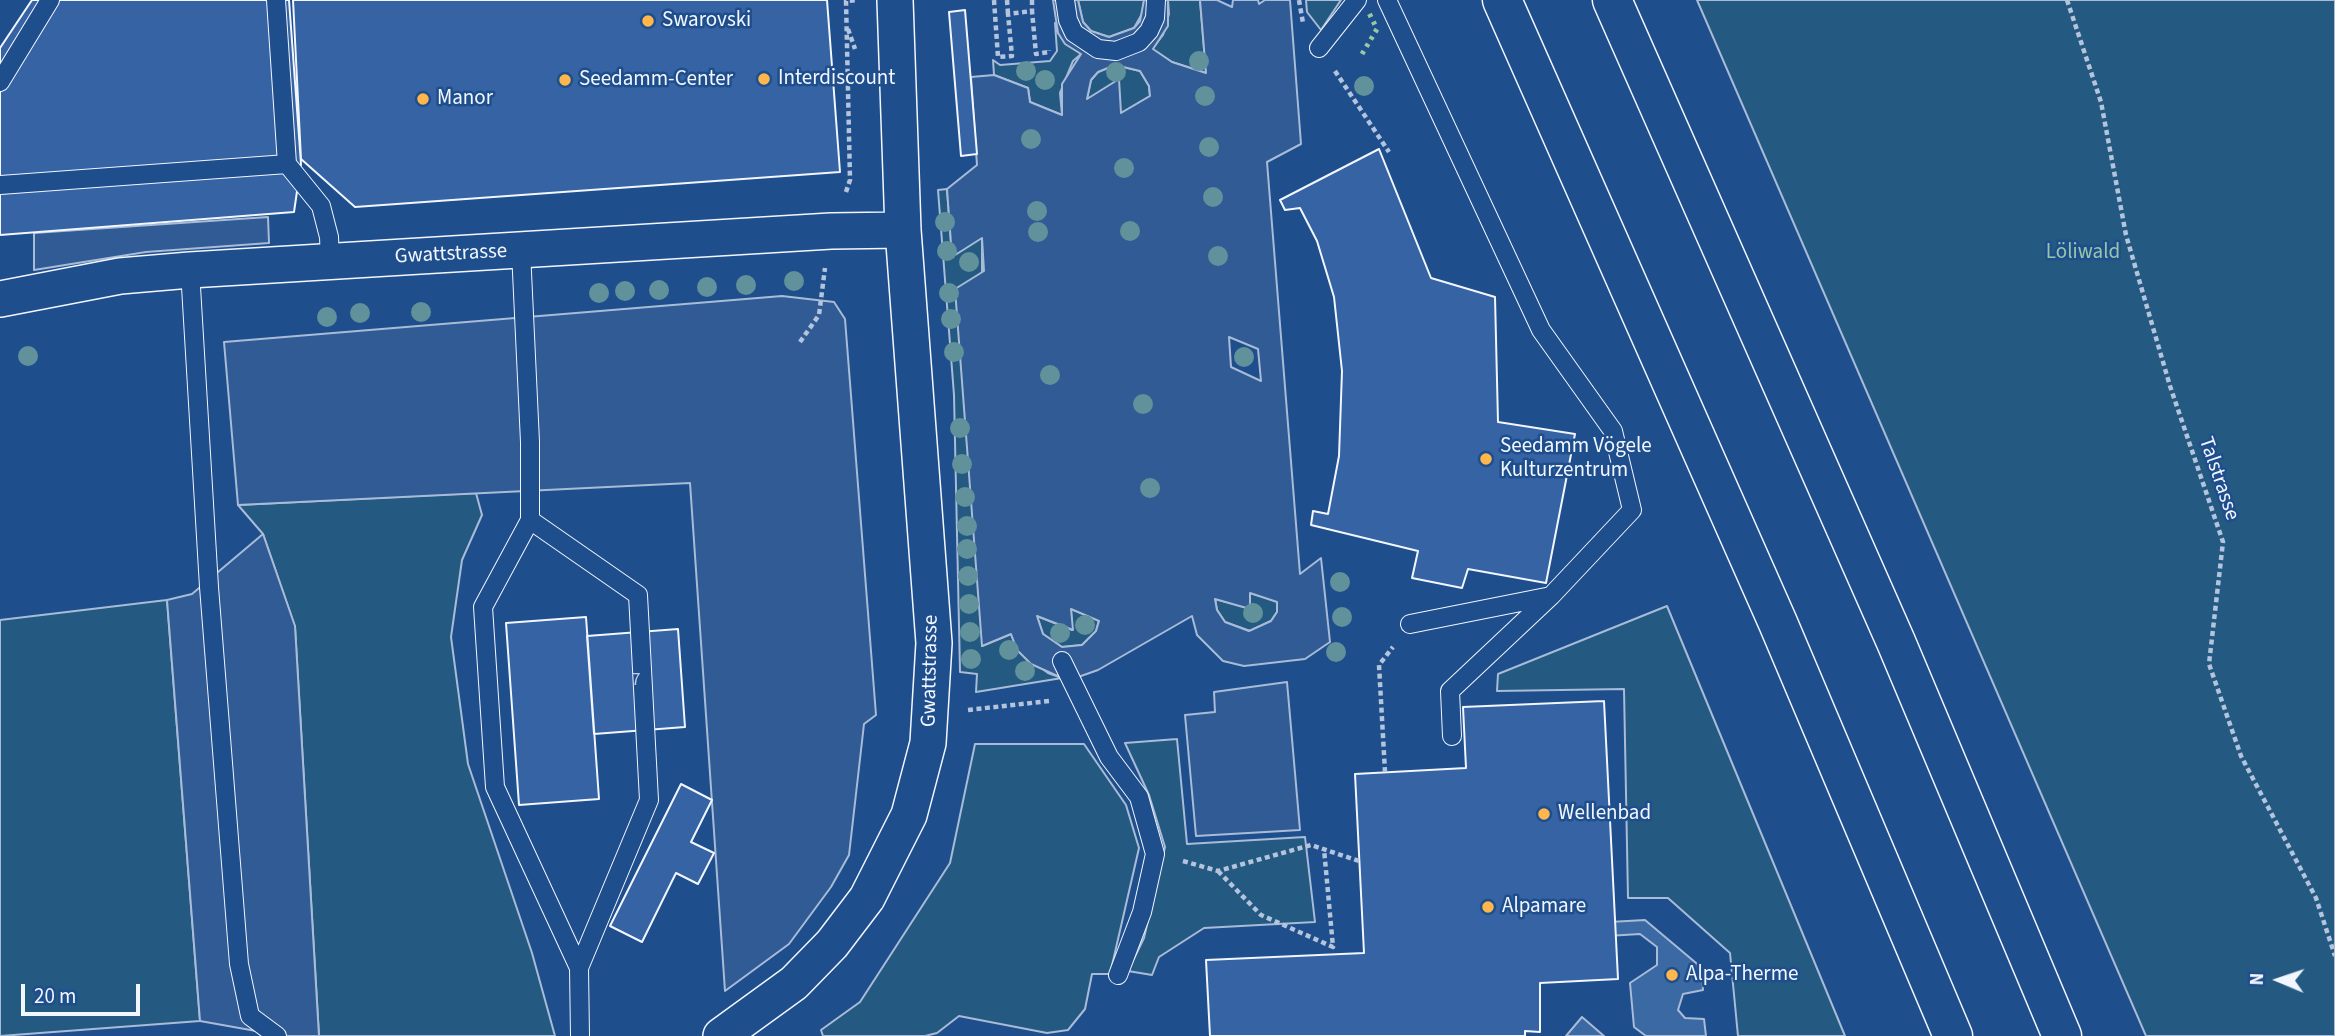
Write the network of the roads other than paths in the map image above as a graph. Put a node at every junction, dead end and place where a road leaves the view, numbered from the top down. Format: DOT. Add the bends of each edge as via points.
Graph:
graph roads {
  1 [pos="50,0"];
  2 [pos="276,0"];
  3 [pos="895,0"];
  4 [pos="1065,0"];
  5 [pos="1156,0"];
  6 [pos="1357,0"];
  7 [pos="1387,0"];
  8 [pos="1502,0"];
  9 [pos="1612,0"];
  10 [pos="1319,48"];
  11 [pos="0,82"];
  12 [pos="287,164"];
  13 [pos="0,185"];
  14 [pos="903,230"];
  15 [pos="521,251"];
  16 [pos="330,261"];
  17 [pos="190,270"];
  18 [pos="0,299"];
  19 [pos="530,520"];
  20 [pos="1551,596"];
  21 [pos="1410,624"];
  22 [pos="1062,661"];
  23 [pos="1452,736"];
  24 [pos="579,968"];
  25 [pos="1118,975"];
  26 [pos="277,1036"];
  27 [pos="580,1036"];
  28 [pos="721,1036"];
  29 [pos="1953,1036"];
  30 [pos="2062,1036"];
  1 -- 11 [label="lane"];
  2 -- 12 [label="lane"];
  3 -- 14 [label="street, Gwattstrasse"];
  4 -- 5 [label="lane" via="1074,33 1098,49 1116,51 1139,42 1149,31 1156,18"];
  6 -- 10 [label="lane"];
  7 -- 20 [label="lane" via="1541,330 1614,431 1632,510"];
  8 -- 29 [label="highway" via="1778,622"];
  9 -- 30 [label="highway" via="1902,654"];
  12 -- 13 [label="lane"];
  12 -- 16 [label="lane" via="321,206"];
  14 -- 15 [label="street, Gwattstrasse"];
  14 -- 28 [label="street, Gwattstrasse" via="932,604 932,714 926,754 909,815 867,898 794,983"];
  15 -- 16 [label="street, Gwattstrasse"];
  15 -- 19 [label="lane"];
  16 -- 17 [label="street, Gwattstrasse"];
  17 -- 18 [label="street, Gwattstrasse" via="120,276"];
  17 -- 26 [label="lane" via="239,964 250,1016"];
  19 -- 24 [label="lane" via="483,607 495,787"];
  19 -- 24 [label="lane" via="638,595 649,800"];
  20 -- 21 [label="lane"];
  20 -- 23 [label="lane" via="1450,691"];
  22 -- 25 [label="lane" via="1109,757 1139,797 1155,854 1142,912"];
  24 -- 27 [label="lane"];
}
